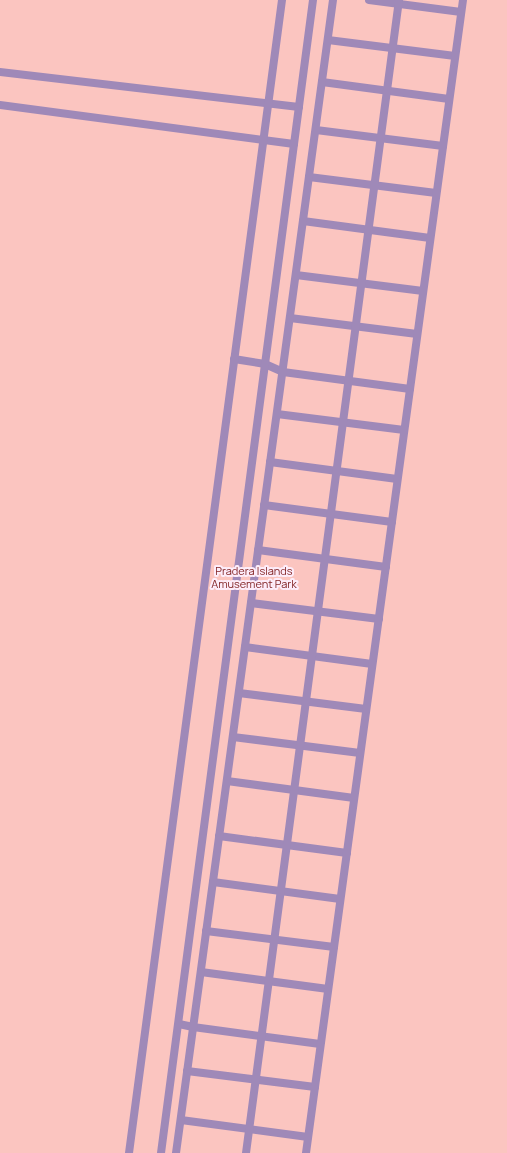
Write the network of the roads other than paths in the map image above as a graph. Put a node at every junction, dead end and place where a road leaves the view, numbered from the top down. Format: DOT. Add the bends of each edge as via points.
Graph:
graph roads {
  1 [pos="282,0"];
  2 [pos="313,0"];
  3 [pos="333,0"];
  4 [pos="369,0"];
  5 [pos="463,0"];
  6 [pos="399,2"];
  7 [pos="461,12"];
  8 [pos="328,40"];
  9 [pos="392,48"];
  10 [pos="455,56"];
  11 [pos="0,72"];
  12 [pos="322,82"];
  13 [pos="387,91"];
  14 [pos="449,99"];
  15 [pos="268,103"];
  16 [pos="0,105"];
  17 [pos="299,107"];
  18 [pos="316,130"];
  19 [pos="380,138"];
  20 [pos="263,140"];
  21 [pos="294,144"];
  22 [pos="443,146"];
  23 [pos="309,177"];
  24 [pos="374,185"];
  25 [pos="436,193"];
  26 [pos="303,221"];
  27 [pos="368,230"];
  28 [pos="430,238"];
  29 [pos="296,275"];
  30 [pos="361,283"];
  31 [pos="423,291"];
  32 [pos="290,318"];
  33 [pos="356,326"];
  34 [pos="417,334"];
  35 [pos="234,359"];
  36 [pos="265,364"];
  37 [pos="283,372"];
  38 [pos="348,381"];
  39 [pos="410,389"];
  40 [pos="277,414"];
  41 [pos="343,422"];
  42 [pos="404,430"];
  43 [pos="270,462"];
  44 [pos="336,471"];
  45 [pos="398,479"];
  46 [pos="264,506"];
  47 [pos="330,514"];
  48 [pos="392,522"];
  49 [pos="258,550"];
  50 [pos="325,559"];
  51 [pos="386,567"];
  52 [pos="251,603"];
  53 [pos="318,611"];
  54 [pos="379,619"];
  55 [pos="245,647"];
  56 [pos="312,656"];
  57 [pos="372,664"];
  58 [pos="239,693"];
  59 [pos="306,701"];
  60 [pos="366,709"];
  61 [pos="233,737"];
  62 [pos="300,746"];
  63 [pos="360,753"];
  64 [pos="227,781"];
  65 [pos="294,790"];
  66 [pos="354,798"];
  67 [pos="219,836"];
  68 [pos="287,845"];
  69 [pos="347,853"];
  70 [pos="213,882"];
  71 [pos="281,892"];
  72 [pos="340,899"];
  73 [pos="206,930"];
  74 [pos="274,939"];
  75 [pos="334,947"];
  76 [pos="201,972"];
  77 [pos="269,981"];
  78 [pos="328,989"];
  79 [pos="179,1024"];
  80 [pos="193,1027"];
  81 [pos="261,1036"];
  82 [pos="320,1044"];
  83 [pos="187,1071"];
  84 [pos="256,1079"];
  85 [pos="314,1087"];
  86 [pos="181,1120"];
  87 [pos="249,1129"];
  88 [pos="308,1137"];
  89 [pos="129,1153"];
  90 [pos="161,1153"];
  91 [pos="176,1153"];
  92 [pos="246,1153"];
  93 [pos="306,1153"];
  1 -- 15 [label="lane"];
  2 -- 17 [label="lane"];
  3 -- 8 [label="lane"];
  4 -- 6 [label="lane"];
  5 -- 7 [label="lane"];
  6 -- 7 [label="lane"];
  6 -- 9 [label="lane"];
  7 -- 10 [label="lane"];
  8 -- 9 [label="lane"];
  8 -- 12 [label="lane"];
  9 -- 10 [label="lane"];
  9 -- 13 [label="lane"];
  10 -- 14 [label="lane"];
  11 -- 15 [label="lane"];
  12 -- 13 [label="lane"];
  12 -- 18 [label="lane"];
  13 -- 14 [label="lane"];
  13 -- 19 [label="lane"];
  14 -- 22 [label="lane"];
  15 -- 17 [label="lane"];
  15 -- 20 [label="lane"];
  16 -- 20 [label="lane"];
  17 -- 21 [label="lane"];
  18 -- 19 [label="lane"];
  18 -- 23 [label="lane"];
  19 -- 22 [label="lane"];
  19 -- 24 [label="lane"];
  20 -- 21 [label="lane"];
  20 -- 35 [label="lane"];
  21 -- 36 [label="lane"];
  22 -- 25 [label="lane"];
  23 -- 24 [label="lane"];
  23 -- 26 [label="lane"];
  24 -- 25 [label="lane"];
  24 -- 27 [label="lane"];
  25 -- 28 [label="lane"];
  26 -- 27 [label="lane"];
  26 -- 29 [label="lane"];
  27 -- 28 [label="lane"];
  27 -- 30 [label="lane"];
  28 -- 31 [label="lane"];
  29 -- 30 [label="lane"];
  29 -- 32 [label="lane"];
  30 -- 31 [label="lane"];
  30 -- 33 [label="lane"];
  31 -- 34 [label="lane"];
  32 -- 33 [label="lane"];
  32 -- 37 [label="lane"];
  33 -- 34 [label="lane"];
  33 -- 38 [label="lane"];
  34 -- 39 [label="lane"];
  35 -- 36 [label="lane"];
  35 -- 89 [label="lane"];
  36 -- 37 [label="lane"];
  36 -- 79 [label="lane"];
  37 -- 38 [label="lane"];
  37 -- 40 [label="lane"];
  38 -- 39 [label="lane"];
  38 -- 41 [label="lane"];
  39 -- 42 [label="lane"];
  40 -- 41 [label="lane"];
  40 -- 43 [label="lane"];
  41 -- 42 [label="lane"];
  41 -- 44 [label="lane"];
  42 -- 45 [label="lane"];
  43 -- 44 [label="lane"];
  43 -- 46 [label="lane"];
  44 -- 45 [label="lane"];
  44 -- 47 [label="lane"];
  45 -- 48 [label="lane"];
  46 -- 47 [label="lane"];
  46 -- 49 [label="lane"];
  47 -- 48 [label="lane"];
  47 -- 50 [label="lane"];
  48 -- 51 [label="lane"];
  49 -- 50 [label="lane"];
  49 -- 52 [label="lane"];
  50 -- 51 [label="lane"];
  50 -- 53 [label="lane"];
  51 -- 54 [label="lane"];
  52 -- 53 [label="lane"];
  52 -- 55 [label="lane"];
  53 -- 54 [label="lane"];
  53 -- 56 [label="lane"];
  54 -- 57 [label="lane"];
  55 -- 56 [label="lane"];
  55 -- 58 [label="lane"];
  56 -- 57 [label="lane"];
  56 -- 59 [label="lane"];
  57 -- 60 [label="lane"];
  58 -- 59 [label="lane"];
  58 -- 61 [label="lane"];
  59 -- 60 [label="lane"];
  59 -- 62 [label="lane"];
  60 -- 63 [label="lane"];
  61 -- 62 [label="lane"];
  61 -- 64 [label="lane"];
  62 -- 63 [label="lane"];
  62 -- 65 [label="lane"];
  63 -- 66 [label="lane"];
  64 -- 65 [label="lane"];
  64 -- 67 [label="lane"];
  65 -- 66 [label="lane"];
  65 -- 68 [label="lane"];
  66 -- 69 [label="lane"];
  67 -- 68 [label="lane"];
  67 -- 70 [label="lane"];
  68 -- 69 [label="lane"];
  68 -- 71 [label="lane"];
  69 -- 72 [label="lane"];
  70 -- 71 [label="lane"];
  70 -- 73 [label="lane"];
  71 -- 72 [label="lane"];
  71 -- 74 [label="lane"];
  72 -- 75 [label="lane"];
  73 -- 74 [label="lane"];
  73 -- 76 [label="lane"];
  74 -- 75 [label="lane"];
  74 -- 77 [label="lane"];
  75 -- 78 [label="lane"];
  76 -- 77 [label="lane"];
  76 -- 80 [label="lane"];
  77 -- 78 [label="lane"];
  77 -- 81 [label="lane"];
  78 -- 82 [label="lane"];
  79 -- 80 [label="lane"];
  79 -- 90 [label="lane"];
  80 -- 81 [label="lane"];
  80 -- 83 [label="lane"];
  81 -- 82 [label="lane"];
  81 -- 84 [label="lane"];
  82 -- 85 [label="lane"];
  83 -- 84 [label="lane"];
  83 -- 86 [label="lane"];
  84 -- 85 [label="lane"];
  84 -- 87 [label="lane"];
  85 -- 88 [label="lane"];
  86 -- 87 [label="lane"];
  86 -- 91 [label="lane"];
  87 -- 88 [label="lane"];
  87 -- 92 [label="lane"];
  88 -- 93 [label="lane"];
}
